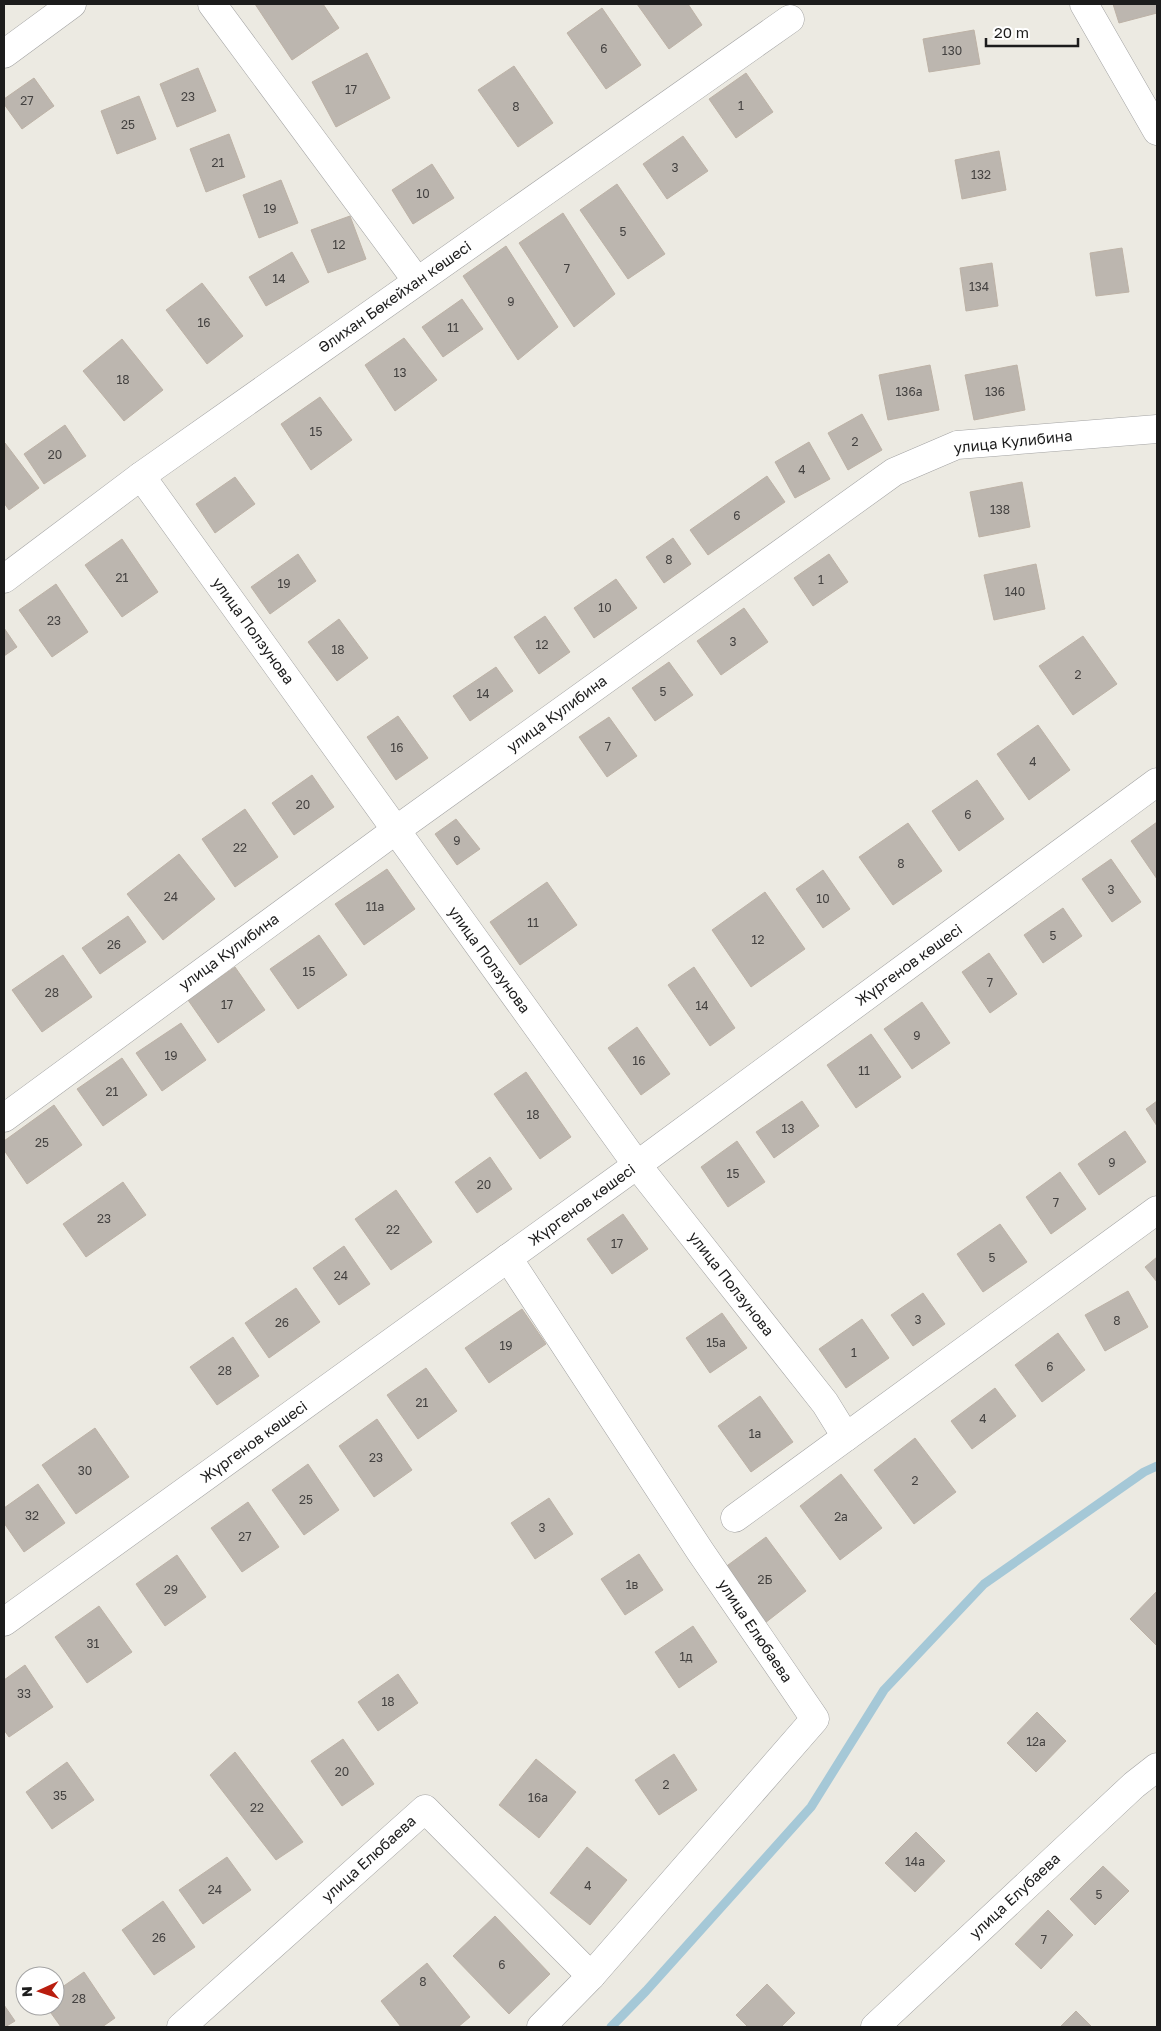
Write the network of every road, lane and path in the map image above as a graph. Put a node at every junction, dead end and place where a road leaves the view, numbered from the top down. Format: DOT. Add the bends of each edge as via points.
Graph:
graph roads {
  1 [pos="72,4"];
  2 [pos="212,4"];
  3 [pos="1084,4"];
  4 [pos="790,19"];
  5 [pos="4,54"];
  6 [pos="1155,124"];
  7 [pos="418,281"];
  8 [pos="1157,429"];
  9 [pos="141,476"];
  10 [pos="4,579"];
  11 [pos="1157,782"];
  12 [pos="396,830"];
  13 [pos="4,1118"];
  14 [pos="637,1165"];
  15 [pos="1157,1210"];
  16 [pos="508,1258"];
  17 [pos="846,1437"];
  18 [pos="735,1518"];
  19 [pos="4,1622"];
  20 [pos="1157,1767"];
  21 [pos="591,1976"];
  22 [pos="181,2027"];
  23 [pos="541,2027"];
  24 [pos="876,2027"];
  1 -- 5 [label="street"];
  2 -- 7 [label="street"];
  3 -- 6 [label="street"];
  4 -- 7 [label="street, Әлихан Бөкейхан көшесі"];
  7 -- 9 [label="street, Әлихан Бөкейхан көшесі"];
  8 -- 12 [label="street, улица Кулибина" via="956,444 894,472"];
  9 -- 10 [label="street, Әлихан Бөкейхан көшесі"];
  9 -- 12 [label="street, улица Ползунова"];
  11 -- 14 [label="street, Жүргенов көшесі"];
  12 -- 13 [label="street, улица Кулибина"];
  12 -- 14 [label="street, улица Ползунова"];
  14 -- 16 [label="street, Жүргенов көшесі"];
  14 -- 17 [label="street, улица Ползунова" via="825,1403"];
  15 -- 17 [label="street"];
  16 -- 19 [label="street, Жүргенов көшесі"];
  16 -- 21 [label="street, улица Елюбаева" via="700,1551 816,1719"];
  17 -- 18 [label="street"];
  20 -- 24 [label="street, улица Елубаева"];
  21 -- 22 [label="street, улица Елюбаева" via="425,1809"];
  21 -- 23 [label="street, улица Елюбаева"];
}
